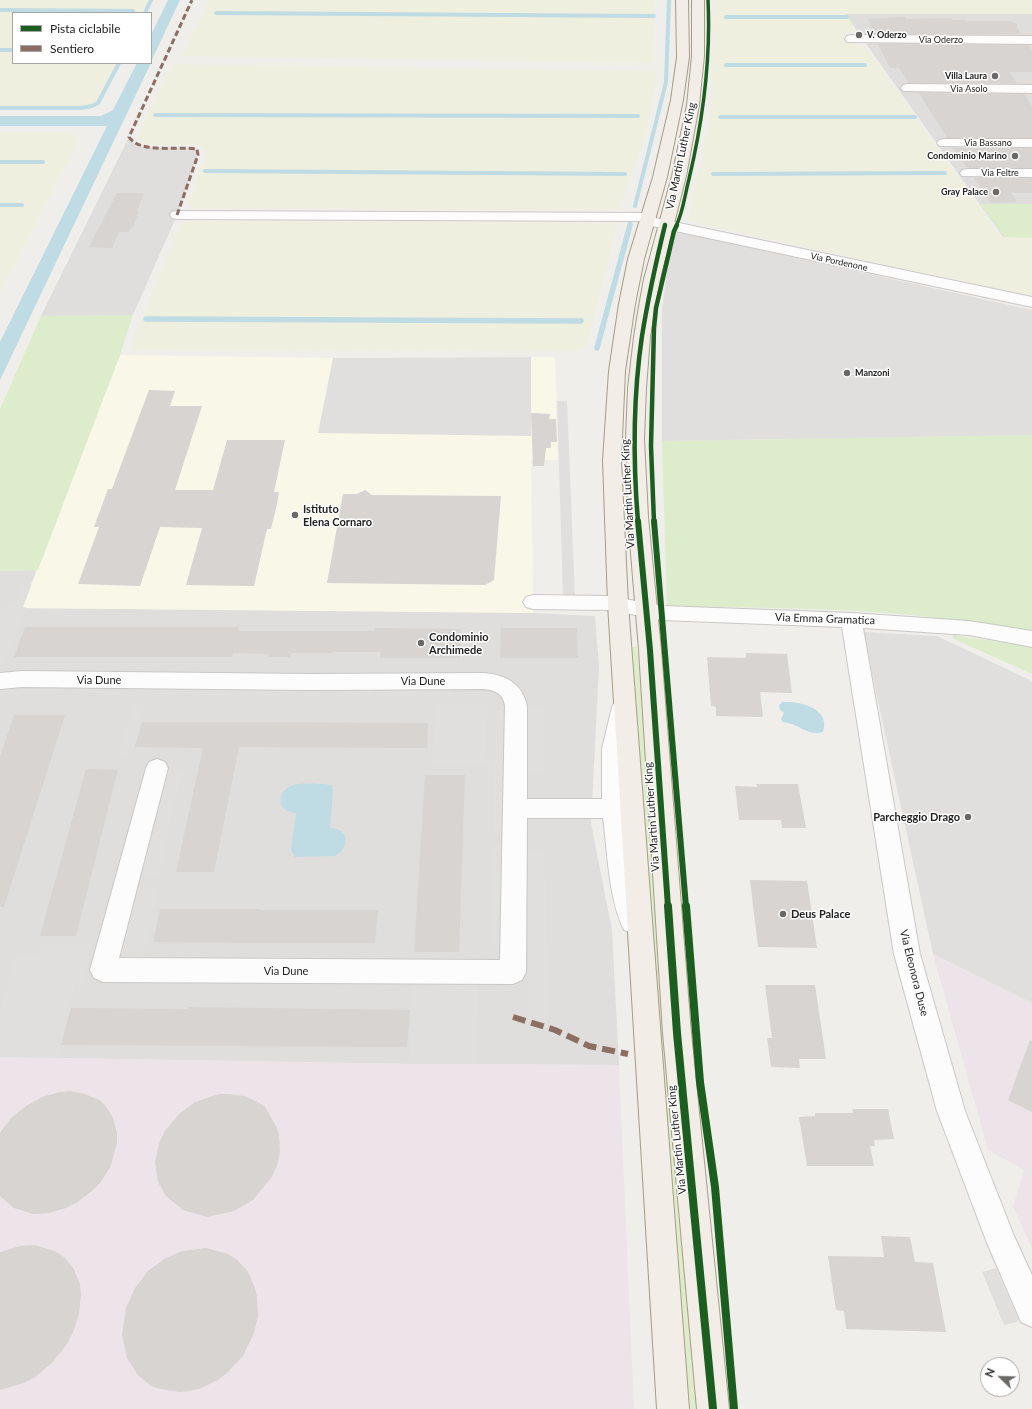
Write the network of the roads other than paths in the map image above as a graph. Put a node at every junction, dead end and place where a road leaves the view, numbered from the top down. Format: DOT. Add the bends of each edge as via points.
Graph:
graph roads {
  1 [pos="682,0"];
  2 [pos="698,0"];
  3 [pos="851,39"];
  4 [pos="1032,40"];
  5 [pos="907,88"];
  6 [pos="1032,89"];
  7 [pos="944,143"];
  8 [pos="1032,143"];
  9 [pos="967,173"];
  10 [pos="1032,173"];
  11 [pos="177,216"];
  12 [pos="654,221"];
  13 [pos="1032,302"];
  14 [pos="533,602"];
  15 [pos="618,604"];
  16 [pos="647,609"];
  17 [pos="851,620"];
  18 [pos="1032,639"];
  19 [pos="0,681"];
  20 [pos="625,698"];
  21 [pos="157,768"];
  22 [pos="514,808"];
  23 [pos="614,809"];
  24 [pos="641,952"];
  25 [pos="1032,1311"];
  26 [pos="673,1409"];
  27 [pos="713,1409"];
  1 -- 12 [label="main road, Via Martin Luther King" via="683,57"];
  2 -- 12 [label="main road, Via Martin Luther King" via="698,56 693,105 679,176"];
  3 -- 4 [label="street, Via Oderzo"];
  5 -- 6 [label="street, Via Asolo"];
  7 -- 8 [label="street, Via Bassano"];
  9 -- 10 [label="street, Via Feltre"];
  11 -- 12 [label="street, Via Pordenone"];
  12 -- 13 [label="street, Via Pordenone"];
  12 -- 15 [label="main road, Via Martin Luther King" via="636,259 617,371 612,460"];
  12 -- 16 [label="main road, Via Martin Luther King" via="637,388 635,439 638,517"];
  14 -- 15 [label="street, Via Emma Gramatica"];
  15 -- 16 [label="street, Via Emma Gramatica"];
  15 -- 20 [label="main road, Via Martin Luther King"];
  16 -- 17 [label="street, Via Emma Gramatica" via="662,613"];
  16 -- 27 [label="main road, Via Martin Luther King" via="677,1034"];
  17 -- 18 [label="street, Via Emma Gramatica" via="969,628"];
  17 -- 25 [label="street, Via Eleonora Duse" via="907,954 951,1111 1002,1243"];
  19 -- 22 [label="street, Via Dune" via="22,679 493,682 503,685 515,698"];
  20 -- 23 [label="street" via="613,749"];
  20 -- 24 [label="main road, Via Martin Luther King"];
  21 -- 22 [label="street, Via Dune" via="104,970 513,972"];
  22 -- 23 [label="street"];
  23 -- 24 [label="street" via="624,890"];
  24 -- 26 [label="main road, Via Martin Luther King"];
}
